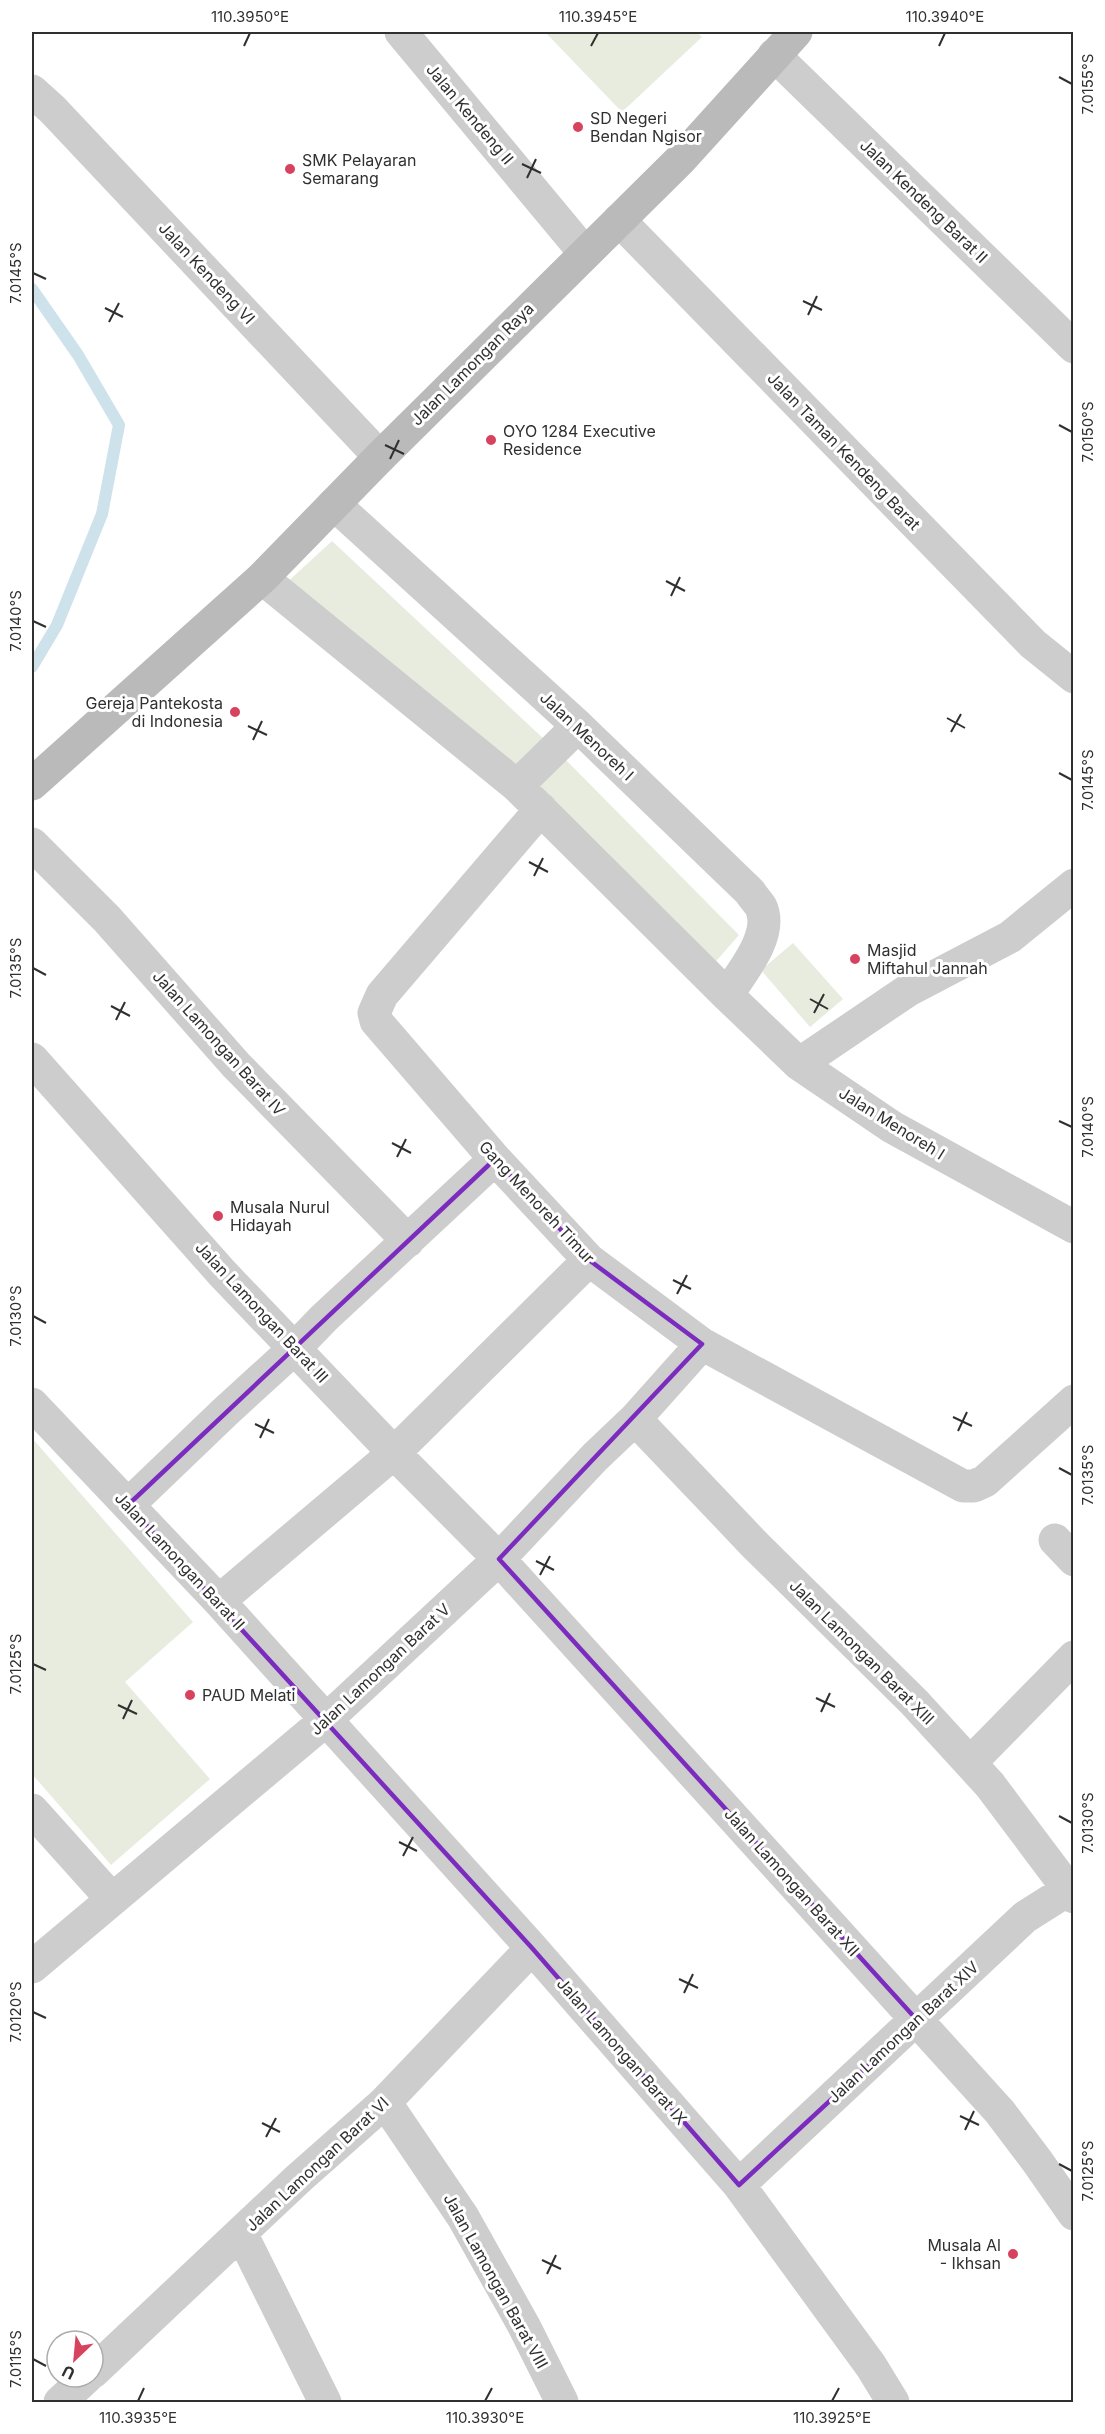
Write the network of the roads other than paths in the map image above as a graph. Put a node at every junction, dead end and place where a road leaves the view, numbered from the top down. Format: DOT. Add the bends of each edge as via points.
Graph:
graph roads {
  1 [pos="401,32"];
  2 [pos="785,43"];
  3 [pos="32,91"];
  4 [pos="619,220"];
  5 [pos="584,252"];
  6 [pos="1074,347"];
  7 [pos="380,457"];
  8 [pos="334,504"];
  9 [pos="262,578"];
  10 [pos="1074,677"];
  11 [pos="578,726"];
  12 [pos="32,784"];
  13 [pos="517,786"];
  14 [pos="541,809"];
  15 [pos="32,844"];
  16 [pos="1074,885"];
  17 [pos="727,995"];
  18 [pos="32,1059"];
  19 [pos="800,1064"];
  20 [pos="495,1159"];
  21 [pos="1074,1227"];
  22 [pos="408,1241"];
  23 [pos="589,1260"];
  24 [pos="702,1344"];
  25 [pos="295,1348"];
  26 [pos="1074,1401"];
  27 [pos="32,1404"];
  28 [pos="636,1419"];
  29 [pos="394,1453"];
  30 [pos="128,1505"];
  31 [pos="499,1559"];
  32 [pos="219,1601"];
  33 [pos="1074,1657"];
  34 [pos="326,1720"];
  35 [pos="970,1763"];
  36 [pos="32,1810"];
  37 [pos="1072,1891"];
  38 [pos="111,1898"];
  39 [pos="532,1948"];
  40 [pos="32,1967"];
  41 [pos="917,2020"];
  42 [pos="385,2102"];
  43 [pos="739,2186"];
  44 [pos="1074,2214"];
  45 [pos="241,2233"];
  46 [pos="105,2361"];
  47 [pos="75,2389"];
  48 [pos="60,2403"];
  49 [pos="325,2403"];
  50 [pos="562,2403"];
  51 [pos="893,2403"];
  1 -- 5 [label="street, Jalan Kendeng II"];
  2 -- 4 [label="street, Jalan Lamongan Raya" via="681,159"];
  2 -- 6 [label="street, Jalan Kendeng Barat II"];
  3 -- 7 [label="street, Jalan Kendeng VI"];
  4 -- 5 [label="street, Jalan Lamongan Raya"];
  4 -- 10 [label="street, Jalan Taman Kendeng Barat" via="1033,644"];
  5 -- 7 [label="street, Jalan Lamongan Raya"];
  7 -- 8 [label="street, Jalan Lamongan Raya"];
  8 -- 9 [label="street, Jalan Lamongan Raya"];
  8 -- 11 [label="street, Jalan Menoreh I"];
  9 -- 12 [label="street, Jalan Lamongan Raya"];
  9 -- 13 [label="street, Jalan Menoreh I"];
  11 -- 13 [label="street"];
  11 -- 17 [label="street, Jalan Menoreh I" via="750,892 761,908 764,926 756,950"];
  13 -- 14 [label="street, Jalan Menoreh I"];
  14 -- 17 [label="street, Jalan Menoreh I"];
  14 -- 20 [label="street, Gang Menoreh Timur" via="382,995 374,1013 376,1021"];
  15 -- 22 [label="street, Jalan Lamongan Barat IV" via="107,919 236,1065"];
  16 -- 19 [label="street" via="1010,937 908,991"];
  17 -- 19 [label="street, Jalan Menoreh I"];
  18 -- 25 [label="street, Jalan Lamongan Barat III" via="222,1273"];
  19 -- 21 [label="street, Jalan Menoreh I" via="892,1127"];
  20 -- 22 [label="street"];
  20 -- 23 [label="street, Gang Menoreh Timur"];
  22 -- 25 [label="street"];
  23 -- 24 [label="street, Gang Menoreh Timur"];
  23 -- 29 [label="street"];
  24 -- 26 [label="street, Gang Menoreh Timur" via="963,1486 985,1481"];
  24 -- 28 [label="street, Jalan Lamongan Barat V"];
  25 -- 29 [label="street, Jalan Lamongan Barat III"];
  25 -- 30 [label="street"];
  27 -- 30 [label="street, Jalan Lamongan Barat II"];
  28 -- 31 [label="street, Jalan Lamongan Barat V"];
  28 -- 35 [label="street, Jalan Lamongan Barat XIII"];
  29 -- 31 [label="street, Jalan Lamongan Barat III"];
  29 -- 32 [label="street"];
  30 -- 32 [label="street, Jalan Lamongan Barat II"];
  31 -- 34 [label="street, Jalan Lamongan Barat V"];
  31 -- 41 [label="street, Jalan Lamongan Barat XII"];
  32 -- 34 [label="street, Jalan Lamongan Barat II"];
  33 -- 35 [label="street"];
  34 -- 38 [label="street, Jalan Lamongan Barat V"];
  34 -- 39 [label="street, Jalan Lamongan Barat IX"];
  35 -- 37 [label="street, Jalan Lamongan Barat XIII"];
  36 -- 38 [label="street"];
  37 -- 41 [label="street, Jalan Lamongan Barat XIV" via="1025,1917"];
  38 -- 40 [label="street, Jalan Lamongan Barat V"];
  39 -- 42 [label="street, Jalan Lamongan Barat VI"];
  39 -- 43 [label="street, Jalan Lamongan Barat IX"];
  41 -- 43 [label="street, Jalan Lamongan Barat XIV"];
  41 -- 44 [label="street, Jalan Lamongan Barat XII" via="1000,2112"];
  42 -- 45 [label="street, Jalan Lamongan Barat VI"];
  42 -- 50 [label="street, Jalan Lamongan Barat VIII" via="463,2217"];
  43 -- 51 [label="street, Jalan Lamongan Barat IX" via="871,2366"];
  45 -- 46 [label="street, Jalan Lamongan Barat VI"];
  45 -- 49 [label="street"];
  47 -- 48 [label="street"];
}
